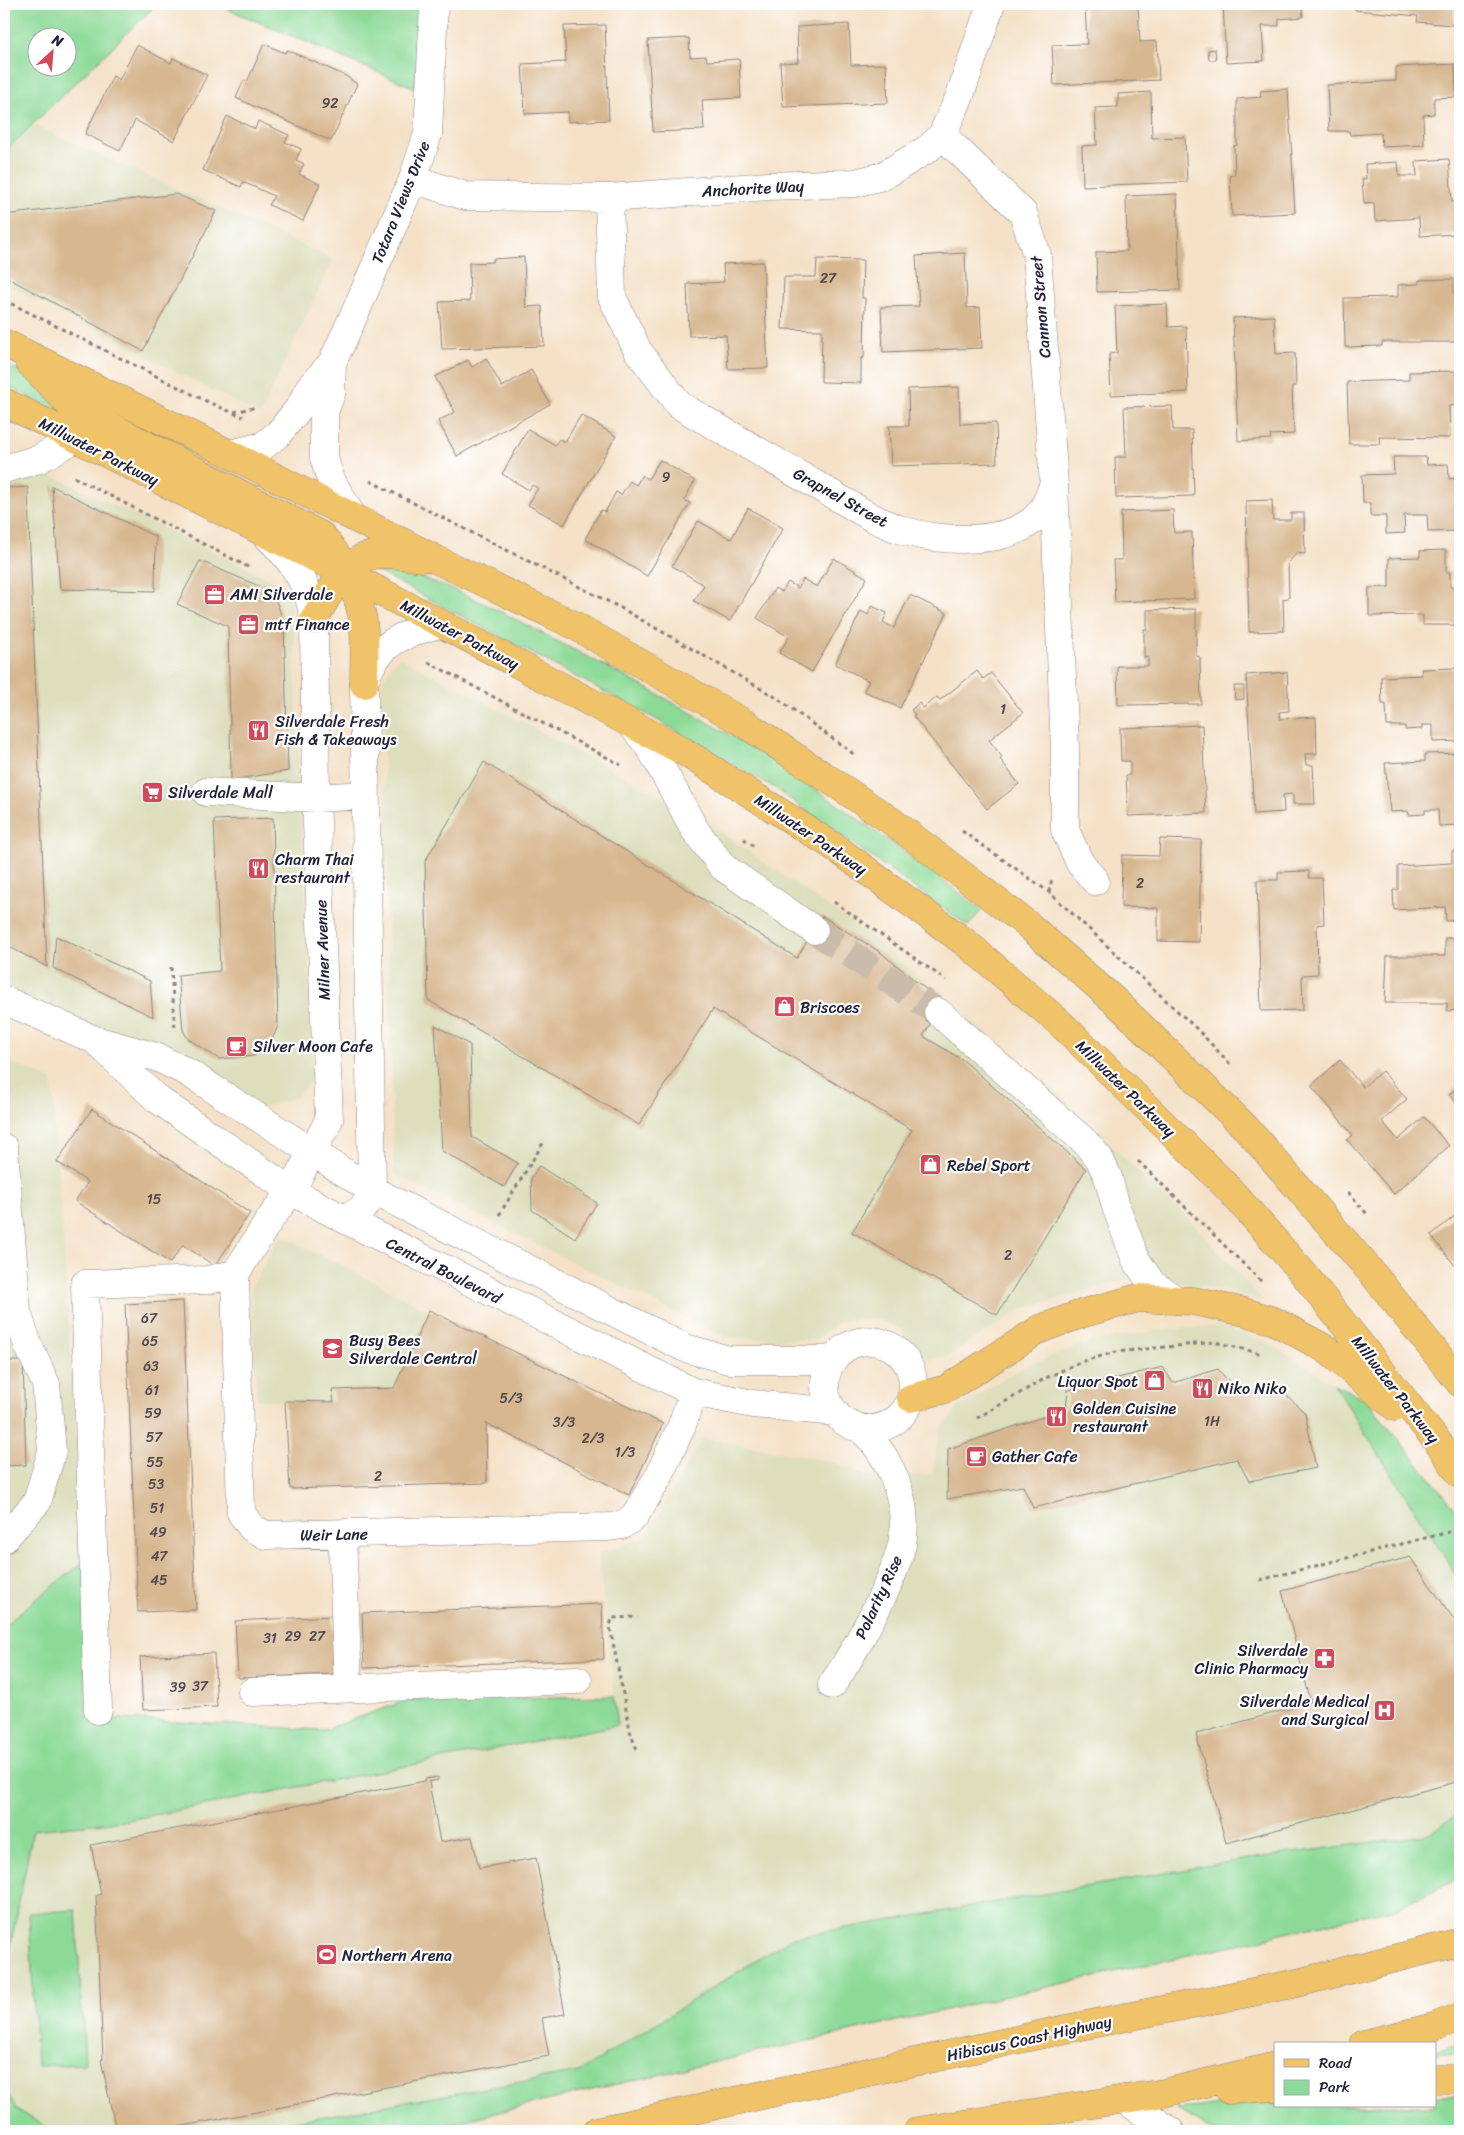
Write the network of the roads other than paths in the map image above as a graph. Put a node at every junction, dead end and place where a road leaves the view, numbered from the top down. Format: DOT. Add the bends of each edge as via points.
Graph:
graph roads {
  1 [pos="434,4"];
  2 [pos="991,4"];
  3 [pos="942,135"];
  4 [pos="412,179"];
  5 [pos="609,198"];
  6 [pos="10,346"];
  7 [pos="332,362"];
  8 [pos="4,402"];
  9 [pos="76,438"];
  10 [pos="230,454"];
  11 [pos="4,469"];
  12 [pos="1054,484"];
  13 [pos="352,516"];
  14 [pos="266,534"];
  15 [pos="437,560"];
  16 [pos="345,573"];
  17 [pos="314,620"];
  18 [pos="441,624"];
  19 [pos="364,684"];
  20 [pos="632,725"];
  21 [pos="206,792"];
  22 [pos="364,795"];
  23 [pos="316,798"];
  24 [pos="1095,881"];
  25 [pos="814,930"];
  26 [pos="4,1000"];
  27 [pos="938,1012"];
  28 [pos="95,1040"];
  29 [pos="4,1148"];
  30 [pos="311,1153"];
  31 [pos="372,1190"];
  32 [pos="291,1191"];
  33 [pos="342,1218"];
  34 [pos="235,1274"];
  35 [pos="1176,1300"];
  36 [pos="833,1360"];
  37 [pos="1460,1383"];
  38 [pos="694,1392"];
  39 [pos="911,1398"];
  40 [pos="835,1412"];
  41 [pos="858,1427"];
  42 [pos="1440,1445"];
  43 [pos="1460,1474"];
  44 [pos="342,1534"];
  45 [pos="4,1539"];
  46 [pos="578,1680"];
  47 [pos="832,1685"];
  48 [pos="348,1688"];
  49 [pos="252,1692"];
  50 [pos="98,1710"];
  51 [pos="1459,1941"];
  52 [pos="1460,2017"];
  53 [pos="1372,2042"];
  54 [pos="1274,2066"];
  55 [pos="1436,2079"];
  56 [pos="1460,2079"];
  57 [pos="1274,2087"];
  58 [pos="1164,2093"];
  59 [pos="1124,2099"];
  60 [pos="597,2131"];
  61 [pos="918,2131"];
  62 [pos="1170,2131"];
  1 -- 4 [label="street, Totara Views Drive" via="428,134"];
  2 -- 3 [label="street, Anchorite Way" via="959,98"];
  3 -- 5 [label="street, Anchorite Way" via="929,148 883,176 855,183"];
  3 -- 12 [label="street, Cannon Street" via="1022,213 1037,255"];
  4 -- 5 [label="street, Anchorite Way" via="465,196"];
  4 -- 7 [label="street, Totara Views Drive"];
  5 -- 12 [label="street, Grapnel Street" via="612,297 638,351 679,405 900,530 963,539 995,538 1025,527 1043,510"];
  6 -- 10 [label="main road"];
  6 -- 16 [label="main road" via="71,406 322,536"];
  7 -- 10 [label="street, Totara Views Drive" via="310,387 300,407 278,434 263,446"];
  7 -- 13 [label="street, Totara Views Drive" via="331,394 324,412 324,458 331,480"];
  8 -- 9 [label="main road, Millwater Parkway"];
  9 -- 11 [label="street" via="38,459"];
  9 -- 14 [label="main road, Millwater Parkway"];
  10 -- 13 [label="main road"];
  12 -- 24 [label="street" via="1065,750 1065,830 1080,863"];
  13 -- 15 [label="main road"];
  14 -- 16 [label="main road, Millwater Parkway"];
  14 -- 17 [label="street, Milner Avenue" via="296,567 312,600"];
  15 -- 16 [label="main road" via="381,555 364,558"];
  15 -- 37 [label="main road" via="574,625 744,723 890,820 1028,925 1116,1002 1246,1128 1373,1274"];
  16 -- 17 [label="main road"];
  16 -- 18 [label="main road, Millwater Parkway"];
  16 -- 19 [label="main road" via="362,616"];
  17 -- 23 [label="street, Milner Avenue"];
  18 -- 19 [label="street" via="420,628 386,646 369,667"];
  18 -- 20 [label="main road, Millwater Parkway"];
  19 -- 22 [label="street"];
  20 -- 25 [label="street" via="651,749 695,830 723,867"];
  20 -- 42 [label="main road, Millwater Parkway" via="682,751 833,846 966,943 1060,1023 1229,1189 1303,1273"];
  21 -- 23 [label="street"];
  22 -- 23 [label="street"];
  22 -- 31 [label="street"];
  23 -- 30 [label="street, Milner Avenue" via="329,1120"];
  26 -- 28 [label="street, Central Boulevard"];
  27 -- 35 [label="street" via="1099,1158 1136,1260 1152,1284"];
  28 -- 30 [label="street, Central Boulevard" via="156,1057 186,1072"];
  28 -- 32 [label="street, Central Boulevard" via="157,1099"];
  29 -- 45 [label="street" via="17,1312 46,1384 52,1452 37,1502"];
  30 -- 31 [label="street, Central Boulevard"];
  30 -- 32 [label="street, Milner Avenue"];
  31 -- 33 [label="street" via="369,1202 361,1211"];
  31 -- 36 [label="street, Central Boulevard" via="685,1348 729,1360"];
  32 -- 33 [label="street, Central Boulevard"];
  32 -- 34 [label="street"];
  33 -- 38 [label="street, Central Boulevard"];
  34 -- 44 [label="street, Weir Lane" via="242,1513 252,1528 266,1535"];
  34 -- 50 [label="street" via="208,1280 85,1284"];
  35 -- 39 [label="main road" via="1138,1298 1049,1326 946,1389"];
  35 -- 42 [label="main road" via="1245,1312 1300,1334 1326,1350"];
  36 -- 39 [label="street" via="854,1343 882,1343 895,1349 911,1371"];
  36 -- 40 [label="street" via="827,1372 826,1387 828,1400"];
  38 -- 40 [label="street, Central Boulevard" via="754,1404"];
  38 -- 44 [label="street, Weir Lane" via="659,1476 634,1517 622,1525"];
  39 -- 41 [label="street" via="896,1420 871,1428"];
  40 -- 41 [label="street" via="845,1422"];
  41 -- 47 [label="street, Polarity Rise" via="872,1438 883,1454 895,1481 902,1503 902,1542 883,1593"];
  42 -- 43 [label="main road, Millwater Parkway"];
  44 -- 48 [label="street"];
  46 -- 48 [label="street"];
  48 -- 49 [label="street"];
  51 -- 60 [label="main road, Hibiscus Coast Highway" via="1293,1984"];
  52 -- 53 [label="main road"];
  54 -- 58 [label="main road"];
  55 -- 56 [label="main road"];
  57 -- 58 [label="main road"];
  58 -- 59 [label="main road"];
  59 -- 61 [label="main road"];
  59 -- 62 [label="street"];
}
